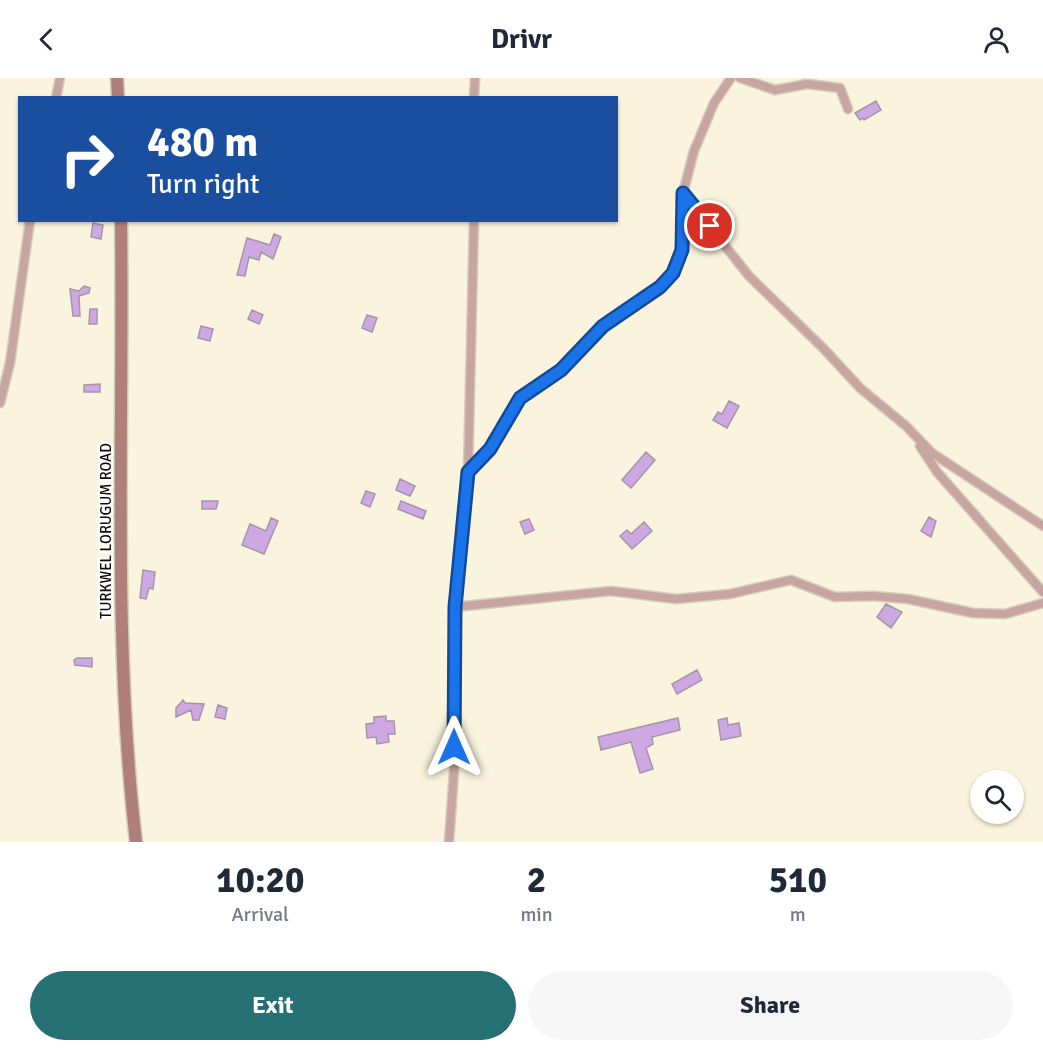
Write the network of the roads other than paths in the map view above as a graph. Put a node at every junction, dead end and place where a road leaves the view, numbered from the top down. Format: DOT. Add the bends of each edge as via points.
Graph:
graph roads {
  1 [pos="60,78"];
  2 [pos="117,78"];
  3 [pos="475,78"];
  4 [pos="731,78"];
  5 [pos="740,78"];
  6 [pos="56,96"];
  7 [pos="118,96"];
  8 [pos="474,96"];
  9 [pos="848,109"];
  10 [pos="683,193"];
  11 [pos="30,222"];
  12 [pos="121,222"];
  13 [pos="474,222"];
  14 [pos="0,403"];
  15 [pos="906,426"];
  16 [pos="468,472"];
  17 [pos="1043,526"];
  18 [pos="1043,592"];
  19 [pos="1043,603"];
  20 [pos="455,607"];
  21 [pos="136,842"];
  22 [pos="448,842"];
  1 -- 6 [label="street"];
  2 -- 7 [label="main road"];
  3 -- 8 [label="street"];
  4 -- 10 [label="street" via="714,103 694,151"];
  5 -- 9 [label="street" via="775,90 807,84 840,88"];
  10 -- 15 [label="street" via="749,276 860,388"];
  10 -- 16 [label="street" via="682,250 673,273 660,287 603,326 561,370 520,398 490,449"];
  11 -- 14 [label="street"];
  12 -- 21 [label="main road, TURKWEL LORUGUM ROAD" via="120,655"];
  13 -- 16 [label="street"];
  15 -- 17 [label="street" via="932,453"];
  15 -- 18 [label="street" via="937,472"];
  16 -- 20 [label="street"];
  19 -- 20 [label="street" via="1005,614 973,613 908,599 836,597 791,580 730,594 676,599 611,591"];
  20 -- 22 [label="street" via="454,771"];
}
